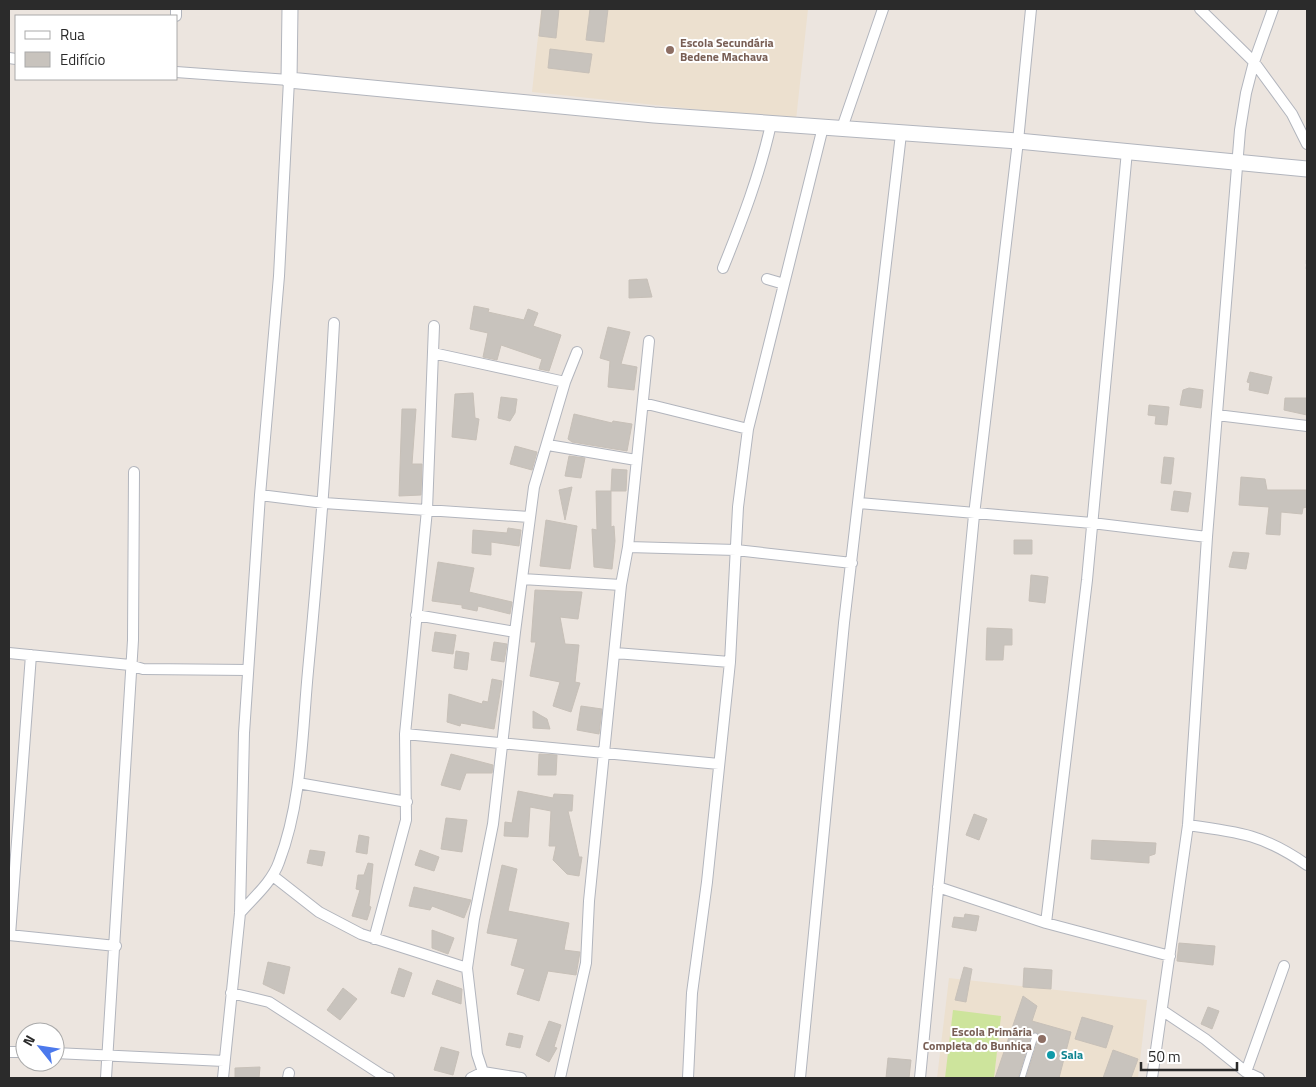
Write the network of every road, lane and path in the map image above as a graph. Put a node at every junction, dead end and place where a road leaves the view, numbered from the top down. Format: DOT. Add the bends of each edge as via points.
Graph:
graph roads {
  1 [pos="290,9"];
  2 [pos="883,9"];
  3 [pos="1031,9"];
  4 [pos="1200,9"];
  5 [pos="1273,9"];
  6 [pos="1254,62"];
  7 [pos="178,72"];
  8 [pos="289,80"];
  9 [pos="771,124"];
  10 [pos="823,127"];
  11 [pos="842,128"];
  12 [pos="901,134"];
  13 [pos="1018,141"];
  14 [pos="1307,144"];
  15 [pos="1127,151"];
  16 [pos="1237,163"];
  17 [pos="1307,169"];
  18 [pos="1307,260"];
  19 [pos="723,268"];
  20 [pos="1307,269"];
  21 [pos="766,279"];
  22 [pos="784,284"];
  23 [pos="334,323"];
  24 [pos="434,326"];
  25 [pos="649,341"];
  26 [pos="577,352"];
  27 [pos="433,353"];
  28 [pos="565,382"];
  29 [pos="643,403"];
  30 [pos="1217,415"];
  31 [pos="1307,426"];
  32 [pos="748,429"];
  33 [pos="548,445"];
  34 [pos="636,460"];
  35 [pos="134,472"];
  36 [pos="260,495"];
  37 [pos="324,503"];
  38 [pos="859,503"];
  39 [pos="427,510"];
  40 [pos="974,515"];
  41 [pos="529,517"];
  42 [pos="1092,523"];
  43 [pos="1207,538"];
  44 [pos="628,546"];
  45 [pos="736,550"];
  46 [pos="852,563"];
  47 [pos="522,579"];
  48 [pos="621,585"];
  49 [pos="416,615"];
  50 [pos="515,632"];
  51 [pos="9,653"];
  52 [pos="616,653"];
  53 [pos="31,655"];
  54 [pos="730,662"];
  55 [pos="130,665"];
  56 [pos="248,670"];
  57 [pos="405,734"];
  58 [pos="503,742"];
  59 [pos="605,752"];
  60 [pos="718,764"];
  61 [pos="298,783"];
  62 [pos="407,802"];
  63 [pos="1188,825"];
  64 [pos="1307,865"];
  65 [pos="273,876"];
  66 [pos="938,887"];
  67 [pos="240,913"];
  68 [pos="1046,922"];
  69 [pos="9,935"];
  70 [pos="374,939"];
  71 [pos="116,946"];
  72 [pos="1170,956"];
  73 [pos="1284,966"];
  74 [pos="467,968"];
  75 [pos="231,993"];
  76 [pos="1163,1011"];
  77 [pos="1035,1036"];
  78 [pos="65,1053"];
  79 [pos="108,1055"];
  80 [pos="224,1061"];
  81 [pos="1246,1072"];
  82 [pos="484,1075"];
  83 [pos="106,1078"];
  84 [pos="223,1078"];
  85 [pos="386,1078"];
  86 [pos="471,1078"];
  87 [pos="521,1078"];
  88 [pos="560,1078"];
  89 [pos="688,1078"];
  90 [pos="800,1078"];
  91 [pos="920,1078"];
  92 [pos="1022,1078"];
  93 [pos="1152,1078"];
  94 [pos="1259,1078"];
  1 -- 8 [label="street"];
  2 -- 11 [label="street"];
  3 -- 13 [label="street"];
  4 -- 6 [label="street"];
  5 -- 6 [label="street"];
  6 -- 14 [label="street" via="1292,114"];
  6 -- 16 [label="street" via="1246,93"];
  7 -- 8 [label="street"];
  8 -- 9 [label="street"];
  8 -- 36 [label="street" via="279,276"];
  9 -- 10 [label="street"];
  9 -- 19 [label="street" via="747,208"];
  10 -- 11 [label="street"];
  10 -- 22 [label="street"];
  11 -- 12 [label="street"];
  12 -- 13 [label="street"];
  12 -- 38 [label="street"];
  13 -- 15 [label="street"];
  13 -- 40 [label="street"];
  15 -- 16 [label="street"];
  15 -- 42 [label="street"];
  16 -- 17 [label="street"];
  16 -- 30 [label="street"];
  18 -- 20 [label="path"];
  21 -- 22 [label="street"];
  22 -- 32 [label="street"];
  23 -- 37 [label="street"];
  24 -- 27 [label="street"];
  25 -- 29 [label="street"];
  26 -- 28 [label="street"];
  27 -- 28 [label="street"];
  27 -- 39 [label="street"];
  28 -- 33 [label="street"];
  29 -- 32 [label="street"];
  29 -- 34 [label="street"];
  30 -- 31 [label="street"];
  30 -- 43 [label="street"];
  32 -- 45 [label="street"];
  33 -- 34 [label="street"];
  33 -- 41 [label="street" via="534,487"];
  34 -- 44 [label="street"];
  35 -- 55 [label="street"];
  36 -- 37 [label="street"];
  36 -- 56 [label="street"];
  37 -- 39 [label="street"];
  37 -- 61 [label="street"];
  38 -- 40 [label="street"];
  38 -- 46 [label="street"];
  39 -- 41 [label="street"];
  39 -- 49 [label="street"];
  40 -- 42 [label="street"];
  40 -- 66 [label="street"];
  41 -- 47 [label="street"];
  42 -- 43 [label="street"];
  42 -- 68 [label="street"];
  43 -- 63 [label="street"];
  44 -- 45 [label="street"];
  44 -- 48 [label="street"];
  45 -- 46 [label="street"];
  45 -- 54 [label="street"];
  46 -- 90 [label="street"];
  47 -- 48 [label="street"];
  47 -- 50 [label="street"];
  48 -- 52 [label="street"];
  49 -- 50 [label="street"];
  49 -- 57 [label="street"];
  50 -- 58 [label="street"];
  51 -- 53 [label="street"];
  52 -- 54 [label="street"];
  52 -- 59 [label="street"];
  53 -- 55 [label="street"];
  53 -- 69 [label="street"];
  54 -- 60 [label="street"];
  55 -- 56 [label="street" via="143,669"];
  55 -- 71 [label="street"];
  56 -- 67 [label="street"];
  57 -- 58 [label="street"];
  57 -- 62 [label="street"];
  58 -- 59 [label="street" via="557,750"];
  58 -- 74 [label="street" via="493,824"];
  59 -- 60 [label="street"];
  59 -- 88 [label="street" via="589,901 586,963"];
  60 -- 89 [label="street" via="692,993"];
  61 -- 62 [label="street"];
  61 -- 65 [label="street" via="288,835"];
  62 -- 70 [label="street" via="406,820"];
  63 -- 64 [label="street" via="1262,839 1281,847"];
  63 -- 72 [label="street"];
  65 -- 67 [label="street"];
  65 -- 70 [label="street" via="319,912"];
  66 -- 68 [label="street"];
  66 -- 91 [label="street"];
  67 -- 75 [label="street"];
  68 -- 72 [label="street"];
  69 -- 71 [label="street"];
  70 -- 74 [label="street"];
  71 -- 79 [label="street"];
  72 -- 76 [label="street"];
  73 -- 81 [label="street"];
  74 -- 82 [label="street" via="477,1054"];
  75 -- 80 [label="street"];
  75 -- 85 [label="street" via="269,1002"];
  76 -- 81 [label="street"];
  76 -- 93 [label="street"];
  77 -- 92 [label="lane"];
  78 -- 79 [label="street"];
  79 -- 80 [label="street"];
  79 -- 83 [label="street"];
  80 -- 84 [label="street"];
  81 -- 94 [label="street"];
  82 -- 86 [label="street"];
  82 -- 87 [label="street"];
}
